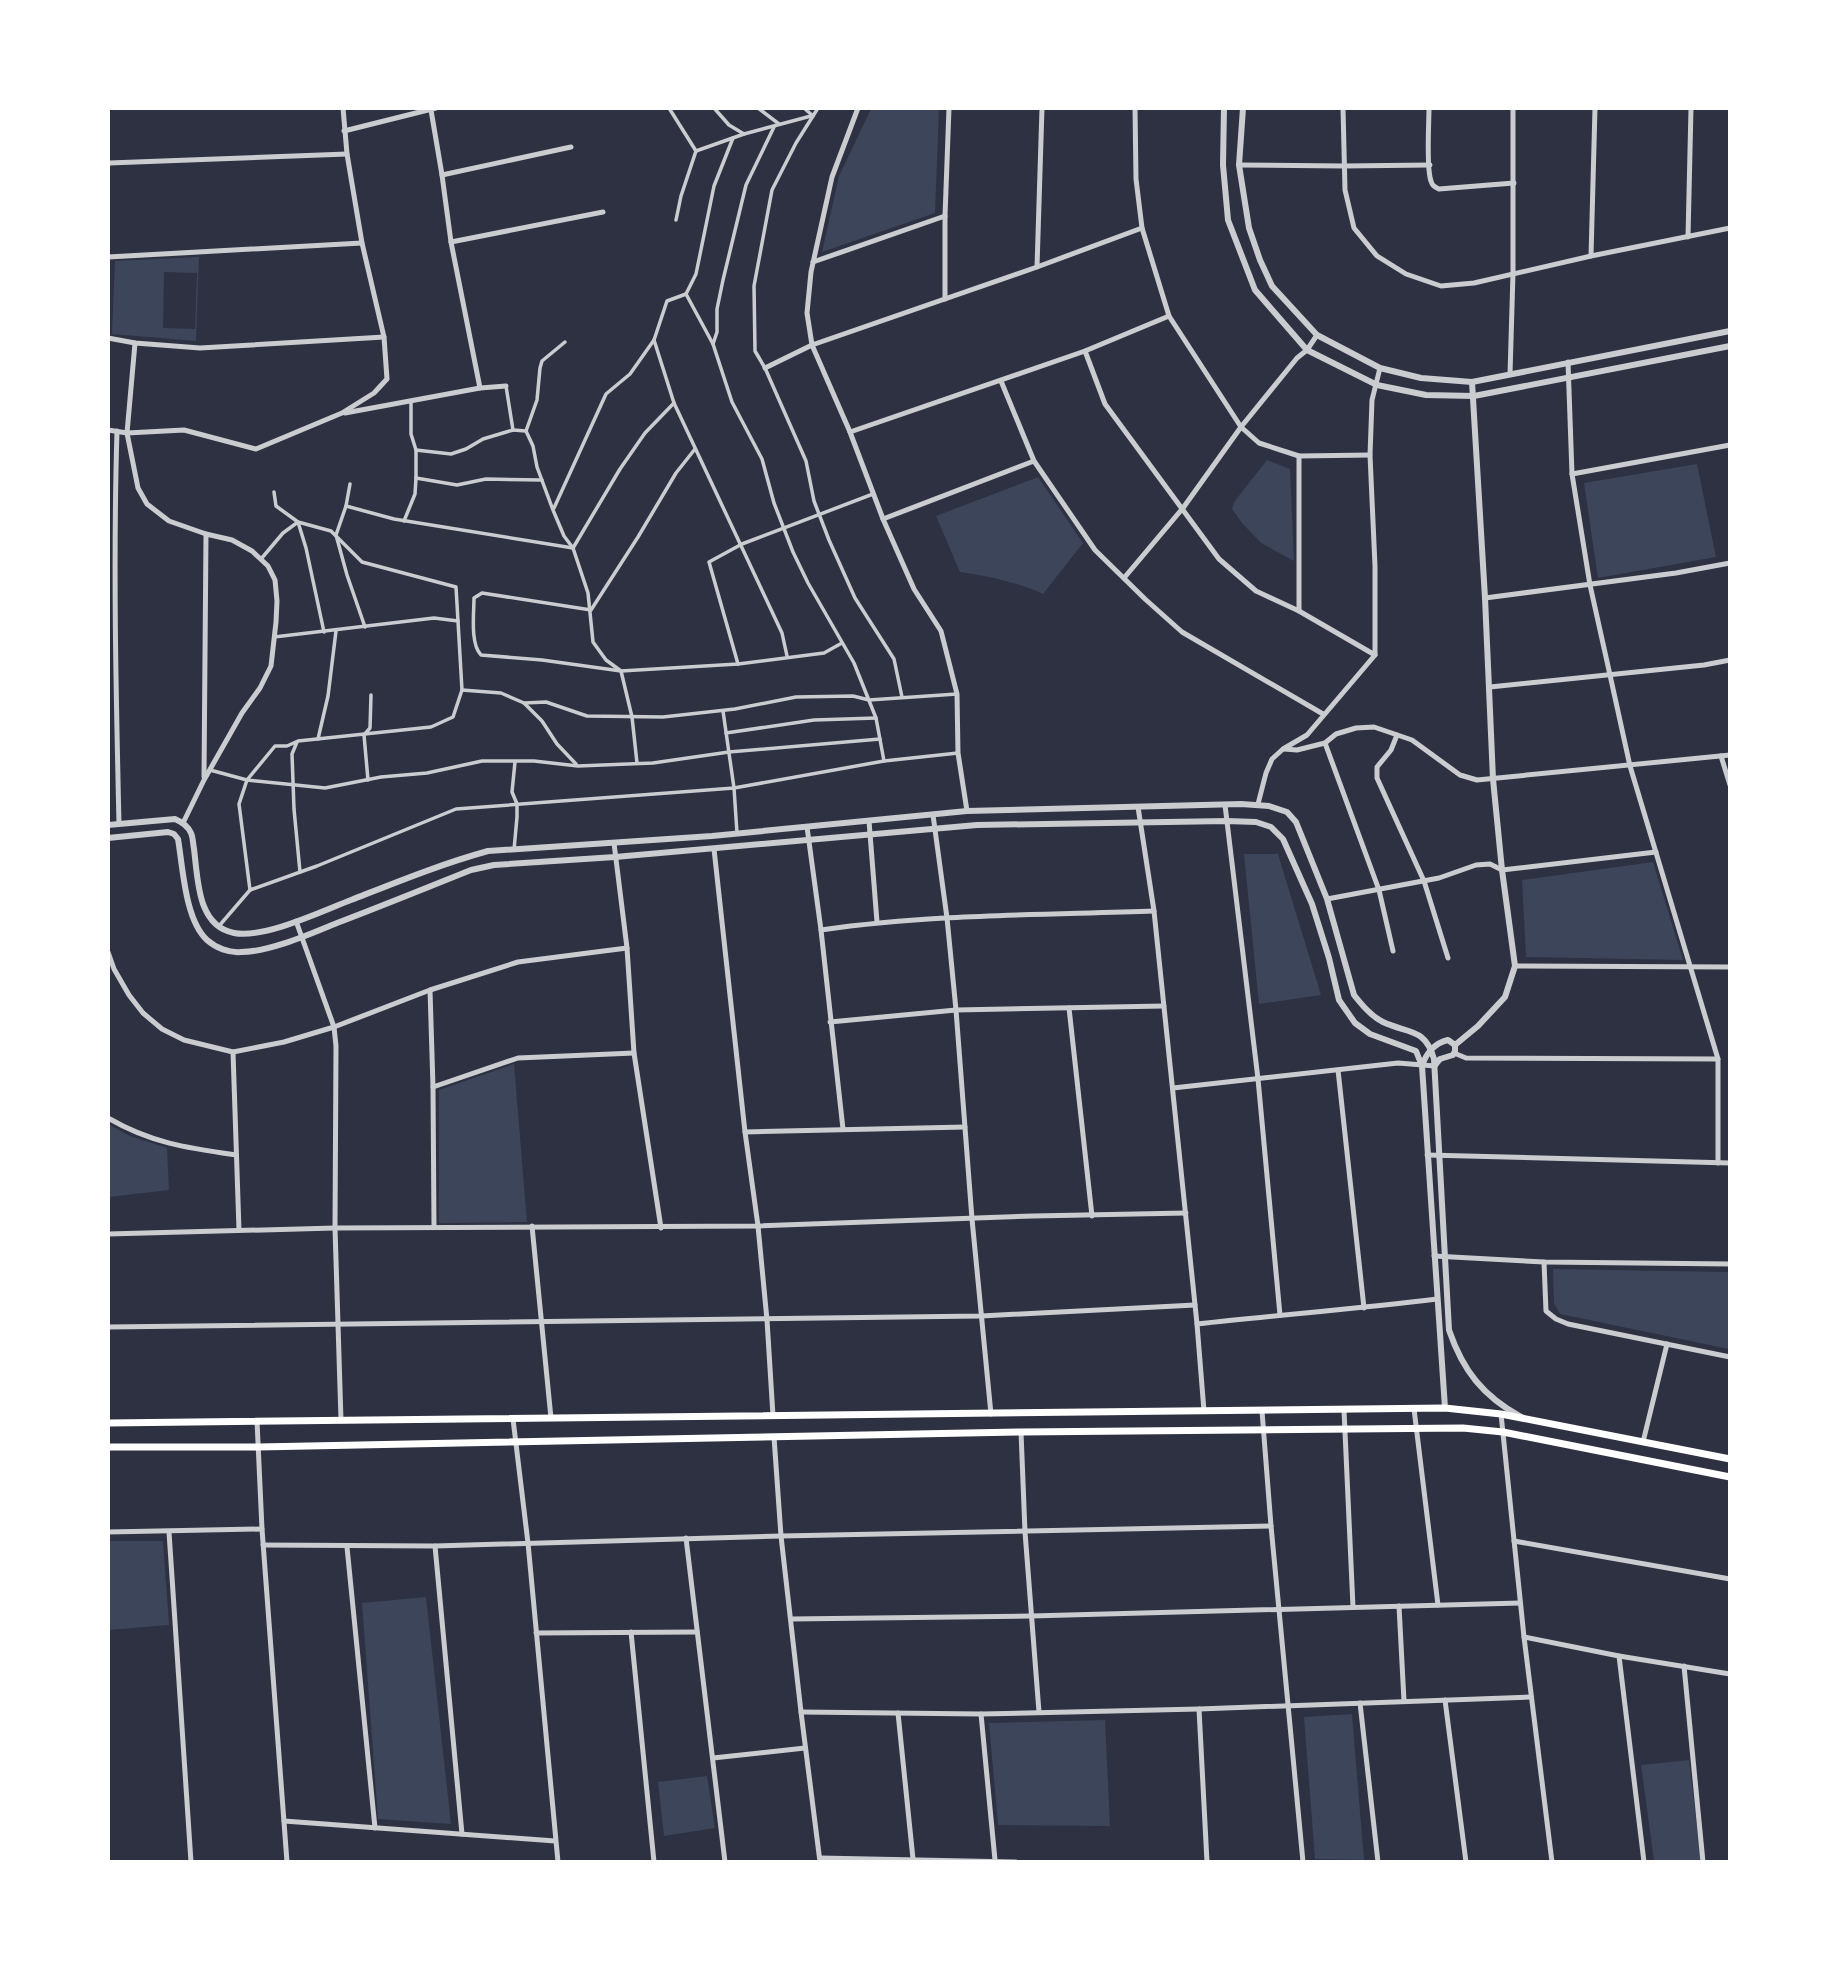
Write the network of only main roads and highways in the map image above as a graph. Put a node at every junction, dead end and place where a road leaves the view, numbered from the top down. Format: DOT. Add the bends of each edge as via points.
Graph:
graph roads {
  1 [pos="108,1423"];
  2 [pos="108,1447"];
  3 [pos="1730,1459"];
  4 [pos="1730,1477"];
  1 -- 3 [label="main road" via="1445,1408 1501,1414"];
  2 -- 4 [label="main road" via="1463,1428"];
}
